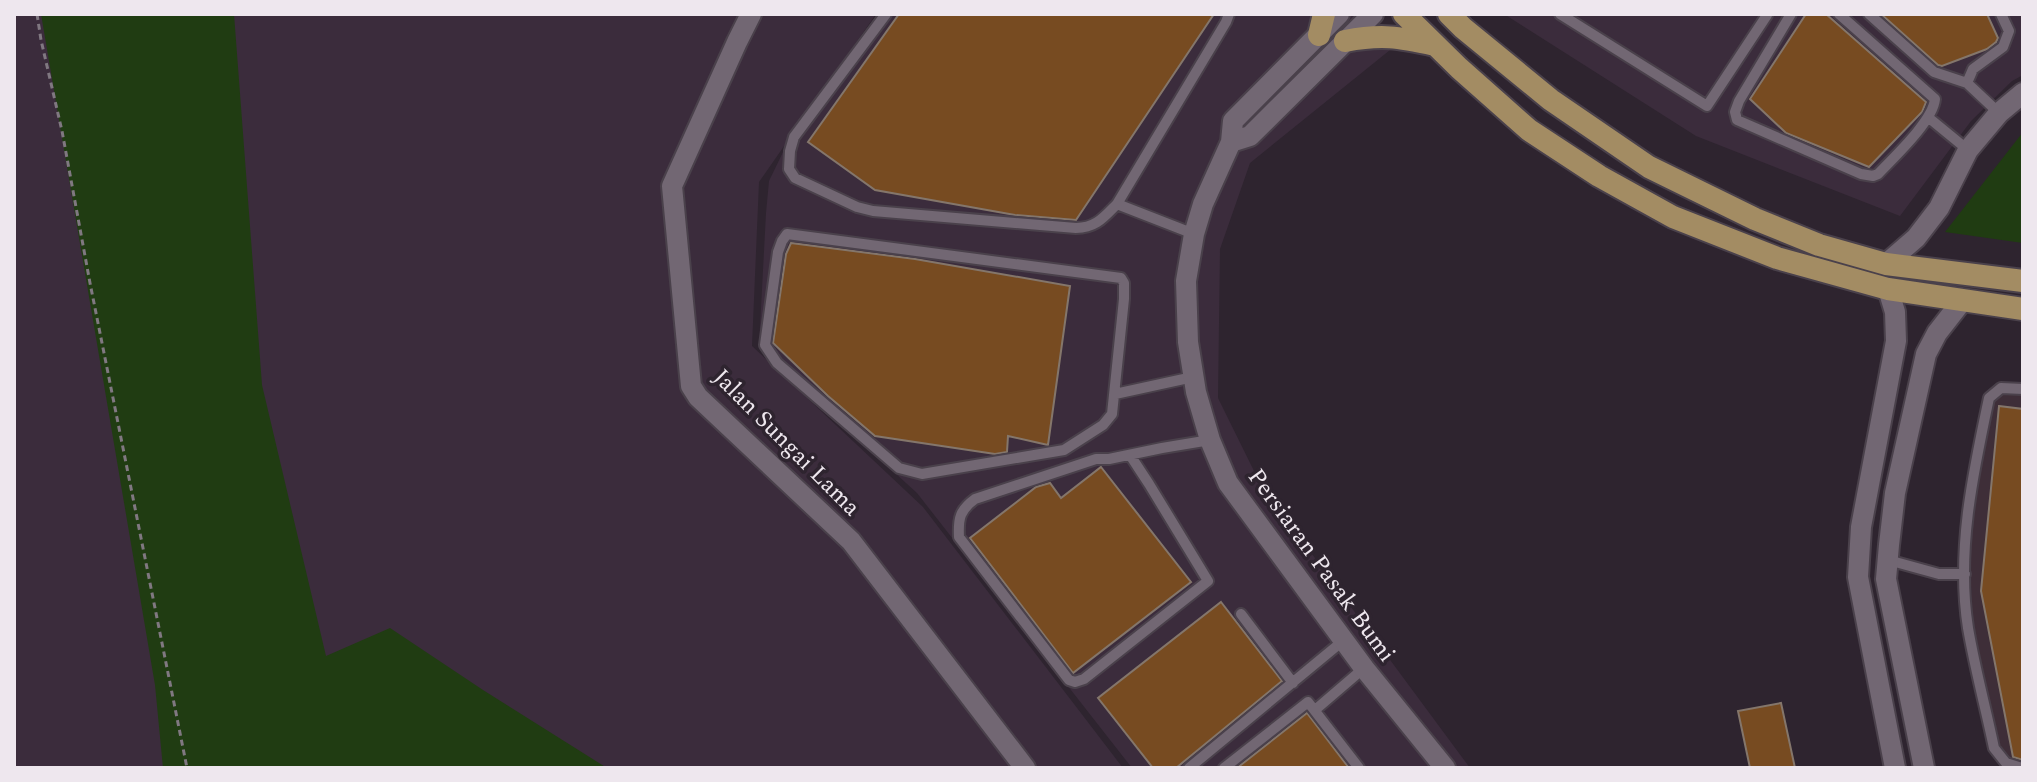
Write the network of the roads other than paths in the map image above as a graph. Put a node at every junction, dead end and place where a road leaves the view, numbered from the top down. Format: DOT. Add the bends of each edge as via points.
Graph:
graph roads {
  1 [pos="751,14"];
  2 [pos="886,14"];
  3 [pos="1229,14"];
  4 [pos="1339,14"];
  5 [pos="1373,14"];
  6 [pos="1404,14"];
  7 [pos="1560,14"];
  8 [pos="1765,14"];
  9 [pos="1791,14"];
  10 [pos="1839,14"];
  11 [pos="1869,14"];
  12 [pos="2001,14"];
  13 [pos="1458,19"];
  14 [pos="1321,24"];
  15 [pos="1345,41"];
  16 [pos="1436,45"];
  17 [pos="1967,83"];
  18 [pos="2023,93"];
  19 [pos="1999,113"];
  20 [pos="1929,118"];
  21 [pos="1231,142"];
  22 [pos="1968,150"];
  23 [pos="1117,204"];
  24 [pos="1194,234"];
  25 [pos="1886,264"];
  26 [pos="2023,281"];
  27 [pos="1888,289"];
  28 [pos="1962,301"];
  29 [pos="2023,309"];
  30 [pos="1193,377"];
  31 [pos="2023,389"];
  32 [pos="1115,394"];
  33 [pos="1210,440"];
  34 [pos="1130,455"];
  35 [pos="1888,560"];
  36 [pos="1965,574"];
  37 [pos="1241,614"];
  38 [pos="1344,640"];
  39 [pos="1364,668"];
  40 [pos="1293,683"];
  41 [pos="1315,710"];
  42 [pos="1025,768"];
  43 [pos="1189,768"];
  44 [pos="1224,768"];
  45 [pos="1359,768"];
  46 [pos="1445,768"];
  47 [pos="1895,768"];
  48 [pos="1924,768"];
  49 [pos="2022,768"];
  1 -- 42 [label="street, Jalan Sungai Lama" via="672,186 691,386 851,541"];
  2 -- 23 [label="lane" via="794,137 789,169 795,178 873,211 1061,227 1096,225"];
  3 -- 23 [label="lane"];
  4 -- 14 [label="street, Persiaran Pasak Bumi"];
  5 -- 15 [label="street"];
  6 -- 16 [label="main road"];
  7 -- 8 [label="lane" via="1707,106"];
  9 -- 20 [label="lane" via="1739,101 1737,120 1873,176"];
  10 -- 20 [label="lane" via="1932,94 1935,105"];
  11 -- 17 [label="lane" via="1934,72"];
  12 -- 17 [label="lane" via="2009,31 2003,47 1973,69"];
  13 -- 25 [label="main road" via="1551,100 1649,167 1755,219"];
  14 -- 21 [label="street, Persiaran Pasak Bumi" via="1233,121"];
  15 -- 16 [label="main road" via="1394,36"];
  15 -- 21 [label="street" via="1250,136"];
  16 -- 27 [label="main road" via="1529,130 1673,217 1777,258"];
  17 -- 19 [label="lane"];
  18 -- 19 [label="street"];
  19 -- 22 [label="street"];
  20 -- 22 [label="lane"];
  21 -- 24 [label="street, Persiaran Pasak Bumi"];
  22 -- 25 [label="street" via="1939,208"];
  23 -- 24 [label="lane"];
  24 -- 30 [label="street, Persiaran Pasak Bumi" via="1186,281"];
  25 -- 26 [label="main road"];
  27 -- 28 [label="main road"];
  27 -- 47 [label="street" via="1896,341 1861,527 1858,577"];
  28 -- 29 [label="main road"];
  28 -- 35 [label="street" via="1926,354 1895,493"];
  30 -- 32 [label="lane"];
  30 -- 33 [label="street, Persiaran Pasak Bumi"];
  31 -- 36 [label="lane" via="2001,388 1989,398 1972,477"];
  32 -- 32 [label="lane" via="1124,299 1124,283 1117,277 787,234 782,241 765,345 777,363 899,468 922,474 1064,450 1103,425 1112,414"];
  33 -- 34 [label="lane"];
  33 -- 38 [label="street, Persiaran Pasak Bumi" via="1228,483"];
  34 -- 34 [label="lane" via="1208,581 1075,682 959,537 961,514 975,499 1096,459"];
  35 -- 36 [label="lane" via="1939,574"];
  35 -- 48 [label="street" via="1886,579"];
  36 -- 49 [label="lane" via="1968,626 1994,748 2006,763"];
  37 -- 40 [label="lane"];
  38 -- 39 [label="street, Persiaran Pasak Bumi"];
  38 -- 40 [label="lane"];
  39 -- 41 [label="lane"];
  39 -- 46 [label="street, Persiaran Pasak Bumi"];
  40 -- 43 [label="lane"];
  41 -- 44 [label="lane" via="1308,702"];
  41 -- 45 [label="lane"];
}
